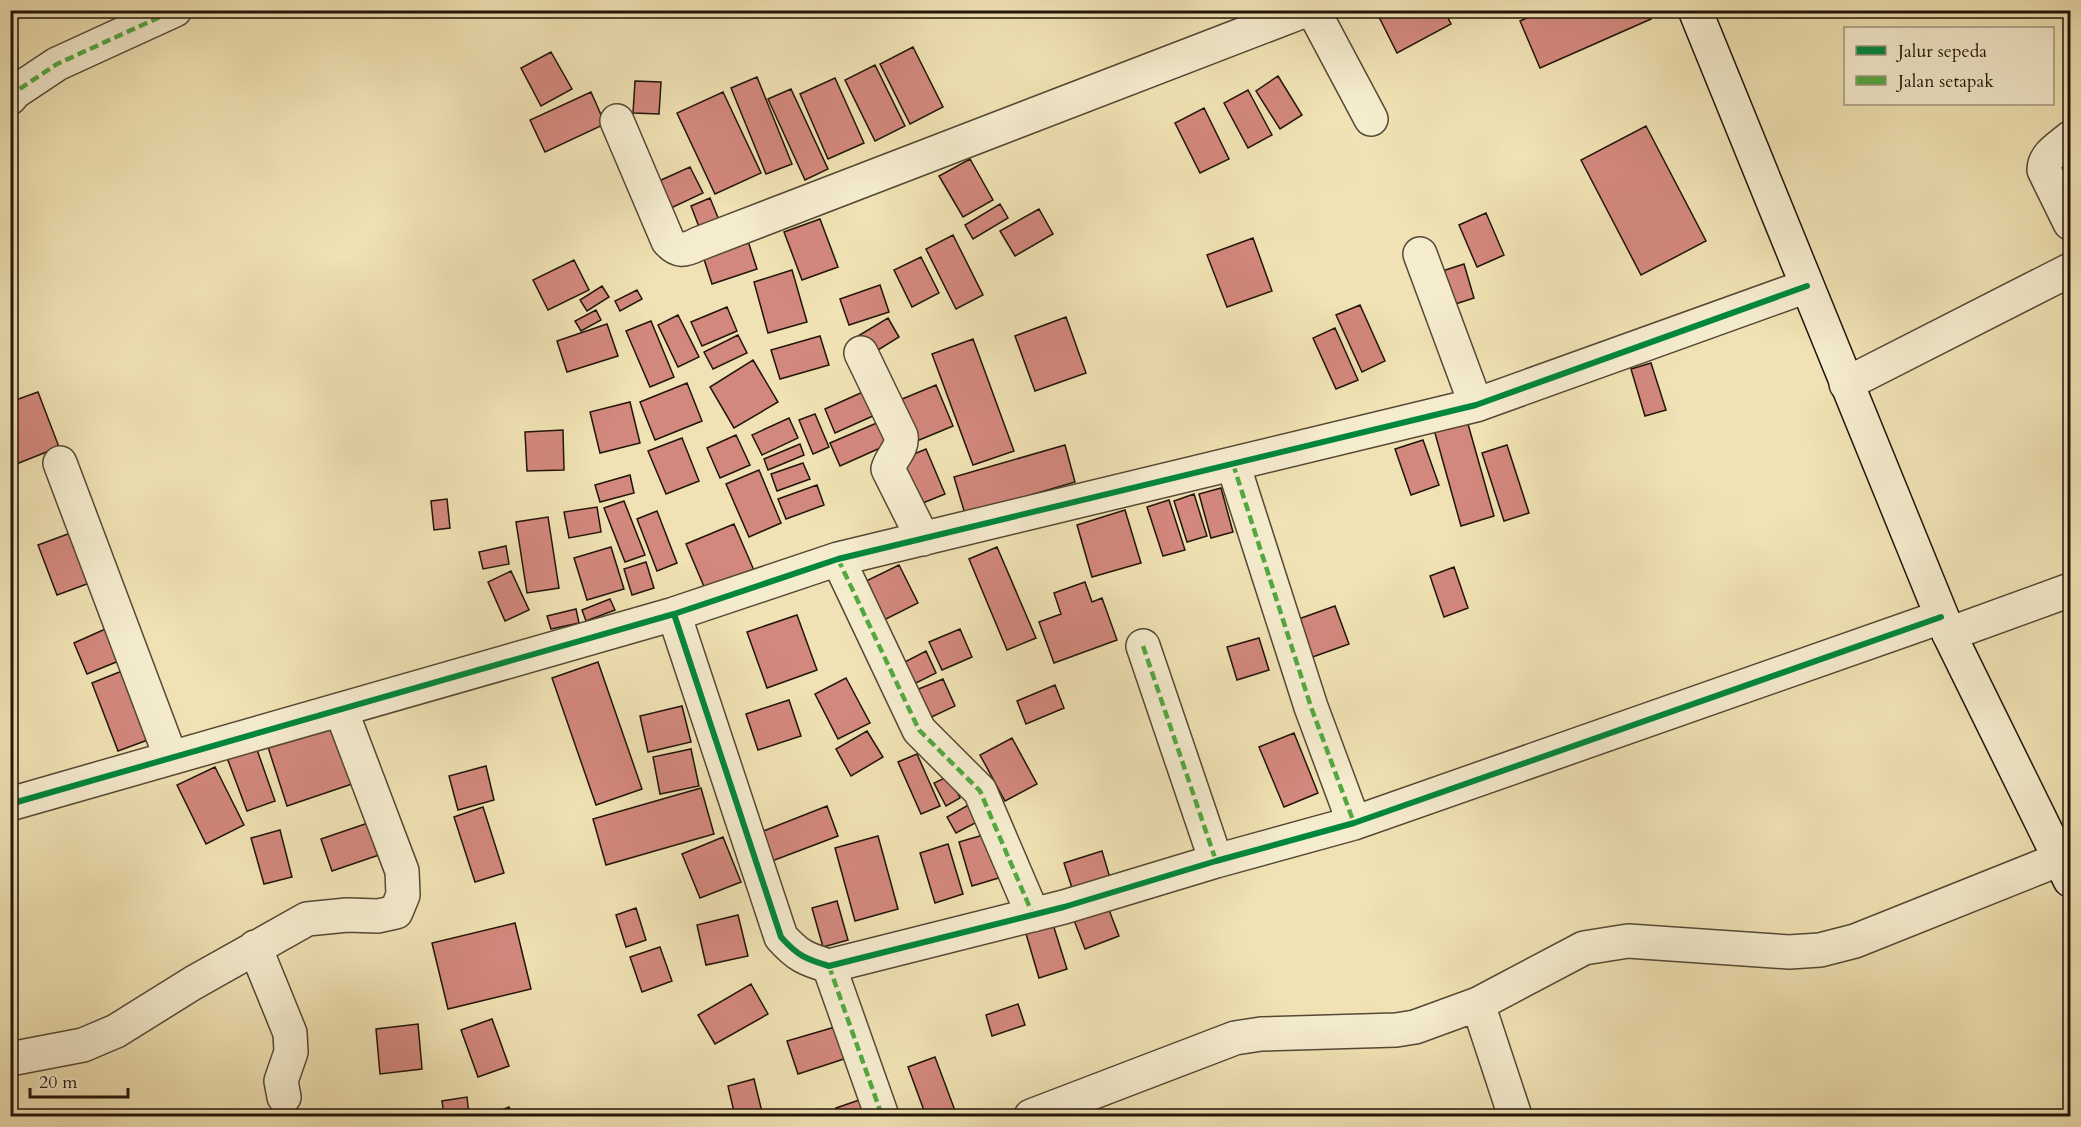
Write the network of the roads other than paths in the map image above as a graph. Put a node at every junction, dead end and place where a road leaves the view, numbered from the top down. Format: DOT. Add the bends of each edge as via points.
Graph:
graph roads {
  1 [pos="175,10"];
  2 [pos="1306,10"];
  3 [pos="1313,10"];
  4 [pos="1695,10"];
  5 [pos="10,98"];
  6 [pos="1371,119"];
  7 [pos="617,122"];
  8 [pos="2060,147"];
  9 [pos="2070,223"];
  10 [pos="1420,254"];
  11 [pos="2070,270"];
  12 [pos="1807,286"];
  13 [pos="861,353"];
  14 [pos="1846,384"];
  15 [pos="1476,405"];
  16 [pos="60,463"];
  17 [pos="1233,464"];
  18 [pos="923,539"];
  19 [pos="838,559"];
  20 [pos="2070,590"];
  21 [pos="674,614"];
  22 [pos="1945,626"];
  23 [pos="1143,646"];
  24 [pos="341,710"];
  25 [pos="171,758"];
  26 [pos="10,804"];
  27 [pos="1354,823"];
  28 [pos="1216,861"];
  29 [pos="2065,870"];
  30 [pos="1033,915"];
  31 [pos="255,947"];
  32 [pos="829,966"];
  33 [pos="1478,1004"];
  34 [pos="10,1059"];
  35 [pos="284,1097"];
  36 [pos="882,1116"];
  37 [pos="1031,1116"];
  38 [pos="1515,1116"];
  1 -- 5 [label="street" via="57,64"];
  2 -- 7 [label="street" via="685,250 675,249 668,241"];
  3 -- 6 [label="street"];
  4 -- 12 [label="street"];
  8 -- 9 [label="street" via="2044,164 2044,170"];
  10 -- 15 [label="street"];
  11 -- 14 [label="street"];
  12 -- 14 [label="street"];
  12 -- 15 [label="street"];
  13 -- 18 [label="street" via="901,436 902,445 888,469"];
  14 -- 22 [label="street"];
  15 -- 17 [label="street"];
  16 -- 25 [label="street"];
  17 -- 18 [label="street"];
  17 -- 27 [label="street" via="1311,707"];
  18 -- 19 [label="street"];
  19 -- 21 [label="street"];
  19 -- 30 [label="street" via="919,730 980,791"];
  20 -- 22 [label="street"];
  21 -- 24 [label="street"];
  21 -- 32 [label="street" via="781,936 797,954"];
  22 -- 27 [label="street"];
  22 -- 29 [label="street"];
  23 -- 28 [label="street"];
  24 -- 25 [label="street"];
  24 -- 31 [label="street" via="402,871 403,895 396,912 307,919"];
  25 -- 26 [label="street"];
  27 -- 28 [label="street"];
  28 -- 30 [label="street"];
  29 -- 33 [label="street" via="1855,942 1820,950 1789,952 1628,941 1584,948"];
  30 -- 32 [label="street"];
  31 -- 34 [label="street" via="116,1031 83,1045"];
  31 -- 35 [label="street" via="290,1033 291,1052 281,1081"];
  32 -- 36 [label="street"];
  33 -- 37 [label="street" via="1405,1030 1234,1038"];
  33 -- 38 [label="street"];
}
